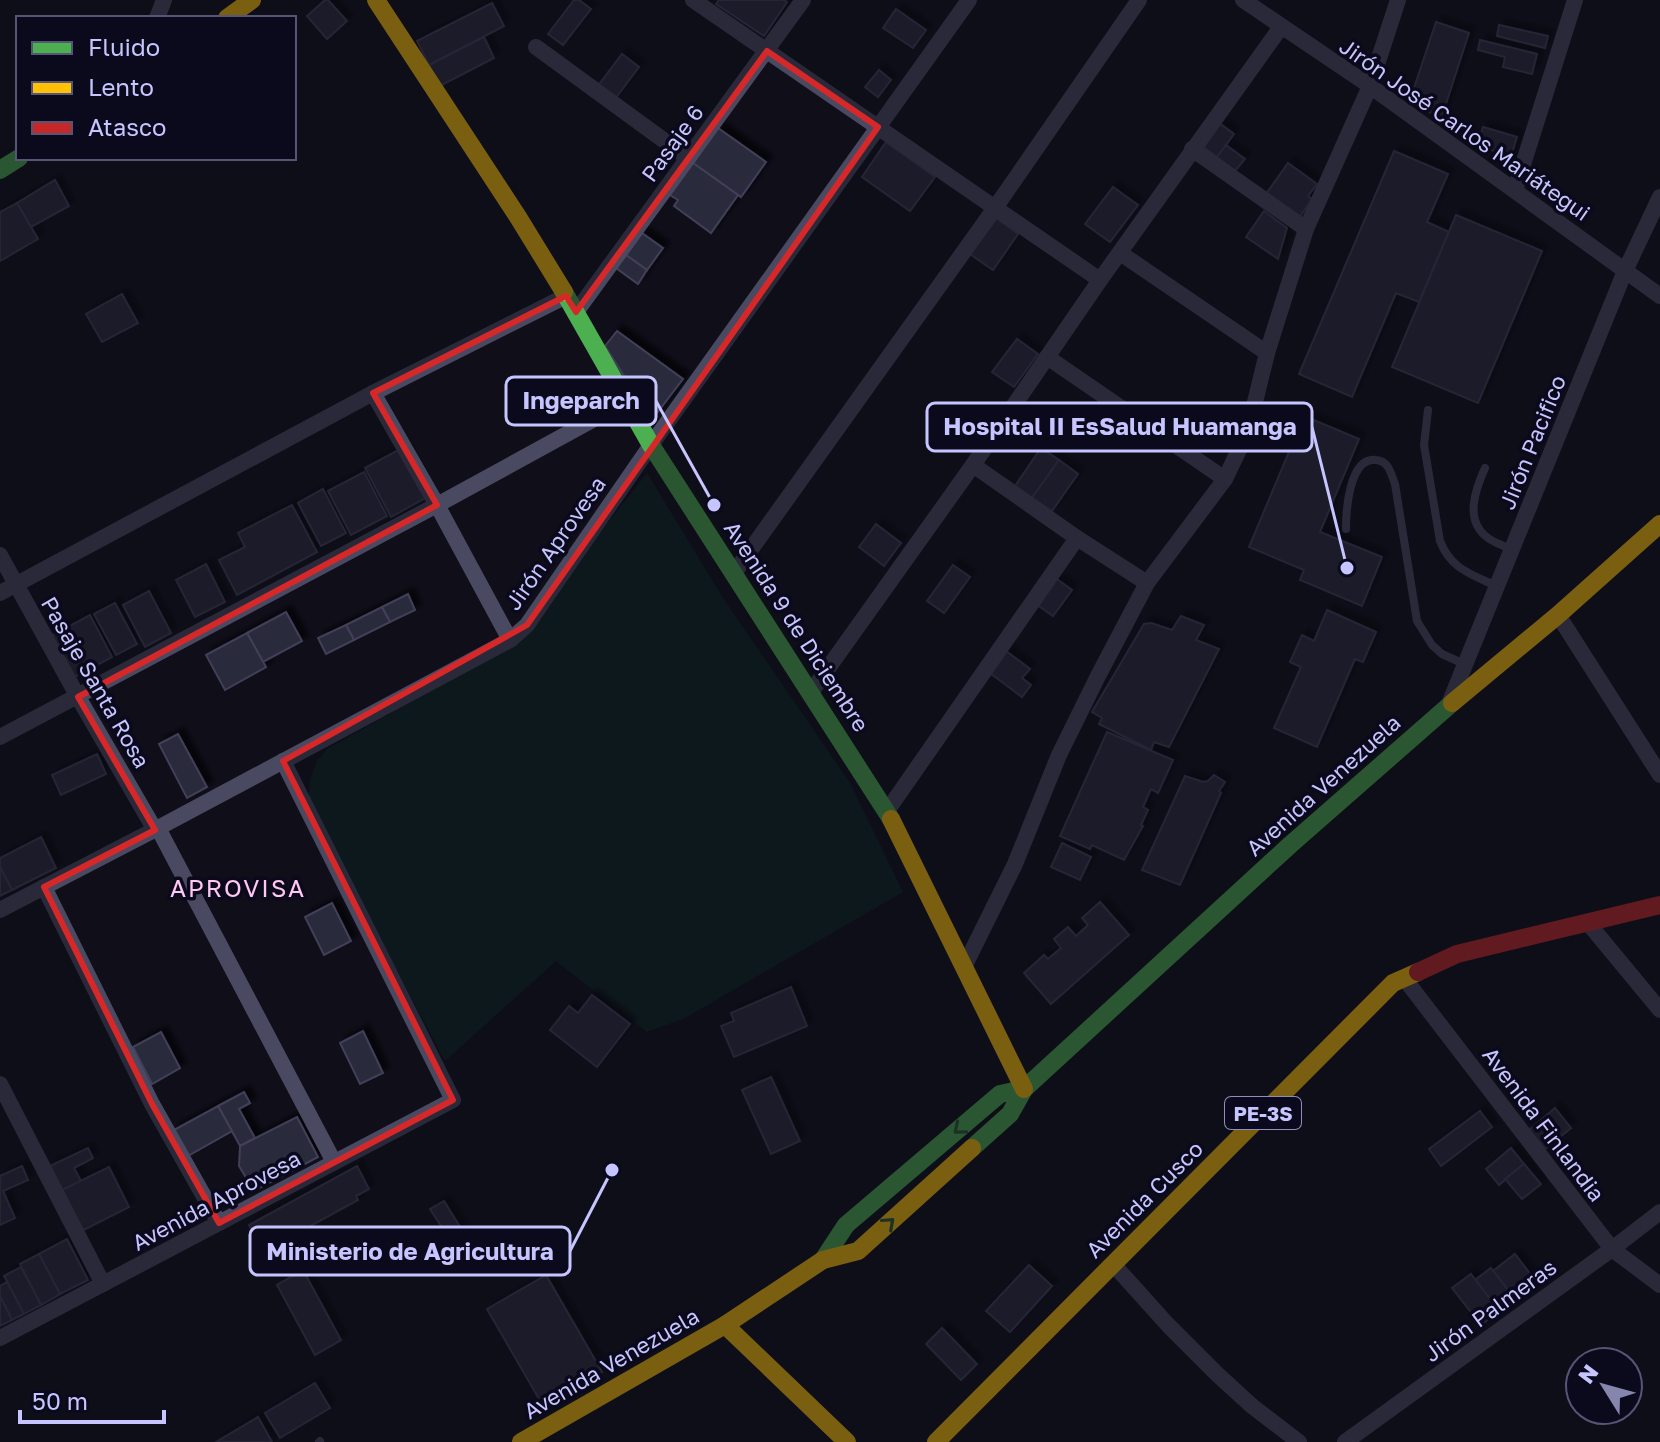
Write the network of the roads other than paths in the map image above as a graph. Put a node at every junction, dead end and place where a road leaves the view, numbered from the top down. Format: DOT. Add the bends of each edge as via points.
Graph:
graph roads {
  1 [pos="252,0"];
  2 [pos="376,0"];
  3 [pos="693,0"];
  4 [pos="803,0"];
  5 [pos="969,0"];
  6 [pos="1139,0"];
  7 [pos="1243,0"];
  8 [pos="1398,0"];
  9 [pos="1575,0"];
  10 [pos="230,16"];
  11 [pos="1281,27"];
  12 [pos="536,47"];
  13 [pos="767,51"];
  14 [pos="1370,86"];
  15 [pos="878,127"];
  16 [pos="1192,149"];
  17 [pos="688,158"];
  18 [pos="1515,190"];
  19 [pos="1660,197"];
  20 [pos="995,208"];
  21 [pos="1306,229"];
  22 [pos="1120,253"];
  23 [pos="1625,271"];
  24 [pos="1100,280"];
  25 [pos="1660,296"];
  26 [pos="571,304"];
  27 [pos="1267,353"];
  28 [pos="1047,357"];
  29 [pos="373,393"];
  30 [pos="627,401"];
  31 [pos="1428,410"];
  32 [pos="651,445"];
  33 [pos="973,465"];
  34 [pos="1485,468"];
  35 [pos="1225,479"];
  36 [pos="437,505"];
  37 [pos="1660,524"];
  38 [pos="1346,529"];
  39 [pos="1077,538"];
  40 [pos="1512,549"];
  41 [pos="0,555"];
  42 [pos="734,573"];
  43 [pos="1147,583"];
  44 [pos="15,585"];
  45 [pos="1497,586"];
  46 [pos="0,593"];
  47 [pos="1558,615"];
  48 [pos="510,640"];
  49 [pos="1465,665"];
  50 [pos="811,692"];
  51 [pos="78,697"];
  52 [pos="1449,705"];
  53 [pos="0,737"];
  54 [pos="283,761"];
  55 [pos="1660,775"];
  56 [pos="887,811"];
  57 [pos="156,829"];
  58 [pos="44,887"];
  59 [pos="1660,905"];
  60 [pos="0,910"];
  61 [pos="1588,923"];
  62 [pos="964,967"];
  63 [pos="1404,978"];
  64 [pos="1660,1010"];
  65 [pos="0,1084"];
  66 [pos="1024,1089"];
  67 [pos="334,1162"];
  68 [pos="1660,1212"];
  69 [pos="219,1223"];
  70 [pos="1612,1249"];
  71 [pos="823,1260"];
  72 [pos="1113,1264"];
  73 [pos="103,1284"];
  74 [pos="1660,1285"];
  75 [pos="725,1325"];
  76 [pos="0,1338"];
  77 [pos="1356,1440"];
  78 [pos="521,1442"];
  79 [pos="847,1442"];
  80 [pos="936,1442"];
  81 [pos="1299,1442"];
  1 -- 10 [label="main road"];
  2 -- 26 [label="main road, Avenida 9 de Diciembre"];
  3 -- 13 [label="street"];
  4 -- 13 [label="street, Pasaje 6"];
  5 -- 15 [label="street, Jirón Aprovesa"];
  6 -- 20 [label="street"];
  7 -- 11 [label="street, Jirón José Carlos Mariátegui"];
  8 -- 14 [label="street"];
  9 -- 18 [label="street"];
  11 -- 14 [label="street, Jirón José Carlos Mariátegui"];
  11 -- 16 [label="street"];
  12 -- 17 [label="street"];
  13 -- 15 [label="street"];
  13 -- 17 [label="street, Pasaje 6"];
  14 -- 18 [label="street, Jirón José Carlos Mariátegui"];
  14 -- 21 [label="street"];
  15 -- 20 [label="street"];
  15 -- 32 [label="street, Jirón Aprovesa"];
  16 -- 21 [label="street"];
  16 -- 22 [label="street"];
  17 -- 26 [label="street, Pasaje 6"];
  18 -- 23 [label="street, Jirón José Carlos Mariátegui"];
  19 -- 23 [label="street, Jirón Pacifico"];
  20 -- 24 [label="street"];
  20 -- 42 [label="street"];
  21 -- 27 [label="street"];
  22 -- 24 [label="street"];
  22 -- 27 [label="street"];
  23 -- 25 [label="street, Jirón José Carlos Mariátegui"];
  23 -- 40 [label="street, Jirón Pacifico"];
  24 -- 28 [label="street"];
  26 -- 29 [label="street"];
  26 -- 30 [label="main road, Avenida 9 de Diciembre"];
  27 -- 35 [label="street" via="1248,431"];
  28 -- 33 [label="street"];
  28 -- 35 [label="street"];
  29 -- 36 [label="street"];
  29 -- 44 [label="street"];
  30 -- 32 [label="main road, Avenida 9 de Diciembre"];
  30 -- 36 [label="street"];
  31 -- 45 [label="lane" via="1426,458 1440,541 1461,569"];
  32 -- 42 [label="main road, Avenida 9 de Diciembre"];
  32 -- 48 [label="street, Jirón Aprovesa" via="527,625"];
  33 -- 39 [label="street"];
  33 -- 50 [label="street"];
  34 -- 40 [label="lane" via="1473,501 1479,529"];
  35 -- 43 [label="street"];
  36 -- 48 [label="street"];
  36 -- 51 [label="street"];
  37 -- 47 [label="main road, Avenida Venezuela"];
  38 -- 49 [label="lane" via="1348,495 1357,471 1374,459 1383,462 1395,484 1417,621 1442,654"];
  39 -- 43 [label="street"];
  39 -- 56 [label="street"];
  40 -- 45 [label="street, Jirón Pacifico"];
  41 -- 44 [label="street, Pasaje Santa Rosa"];
  42 -- 50 [label="main road, Avenida 9 de Diciembre"];
  43 -- 62 [label="street" via="1059,755 1015,864"];
  44 -- 46 [label="street"];
  44 -- 51 [label="street, Pasaje Santa Rosa"];
  45 -- 49 [label="street, Jirón Pacifico"];
  47 -- 52 [label="main road, Avenida Venezuela"];
  47 -- 55 [label="street"];
  48 -- 54 [label="street, Jirón Aprovesa"];
  49 -- 52 [label="street, Jirón Pacifico"];
  50 -- 56 [label="main road, Avenida 9 de Diciembre"];
  51 -- 53 [label="street"];
  51 -- 57 [label="street, Pasaje Santa Rosa"];
  52 -- 66 [label="main road, Avenida Venezuela"];
  54 -- 57 [label="street, Jirón Aprovesa"];
  54 -- 67 [label="street, Avenida Aprovesa" via="453,1100"];
  56 -- 62 [label="main road, Avenida 9 de Diciembre"];
  57 -- 58 [label="street, Jirón Aprovesa"];
  57 -- 67 [label="street, Pasaje Santa Rosa"];
  58 -- 60 [label="street, Jirón Aprovesa"];
  58 -- 69 [label="street" via="152,1104"];
  59 -- 61 [label="main road, Avenida Cusco / PE-3S"];
  61 -- 63 [label="main road, Avenida Cusco / PE-3S" via="1457,954"];
  61 -- 64 [label="street"];
  62 -- 66 [label="main road, Avenida 9 de Diciembre"];
  63 -- 70 [label="street, Avenida Finlandia"];
  63 -- 72 [label="main road, Avenida Cusco / PE-3S" via="1393,983"];
  65 -- 73 [label="street"];
  66 -- 71 [label="main road, Avenida Venezuela, one-way" via="1000,1094 976,1114 846,1225"];
  71 -- 66 [label="main road, Avenida Venezuela, one-way" via="858,1251 1010,1114"];
  67 -- 69 [label="street, Avenida Aprovesa"];
  68 -- 70 [label="street, Jirón Palmeras"];
  69 -- 73 [label="street, Avenida Aprovesa"];
  70 -- 74 [label="street, Avenida Finlandia"];
  70 -- 77 [label="street, Jirón Palmeras"];
  71 -- 75 [label="main road, Avenida Venezuela"];
  72 -- 80 [label="main road, Avenida Cusco / PE-3S"];
  72 -- 81 [label="street" via="1229,1385"];
  73 -- 76 [label="street, Avenida Aprovesa"];
  75 -- 78 [label="main road, Avenida Venezuela"];
  75 -- 79 [label="main road, Avenida Venezuela"];
}
